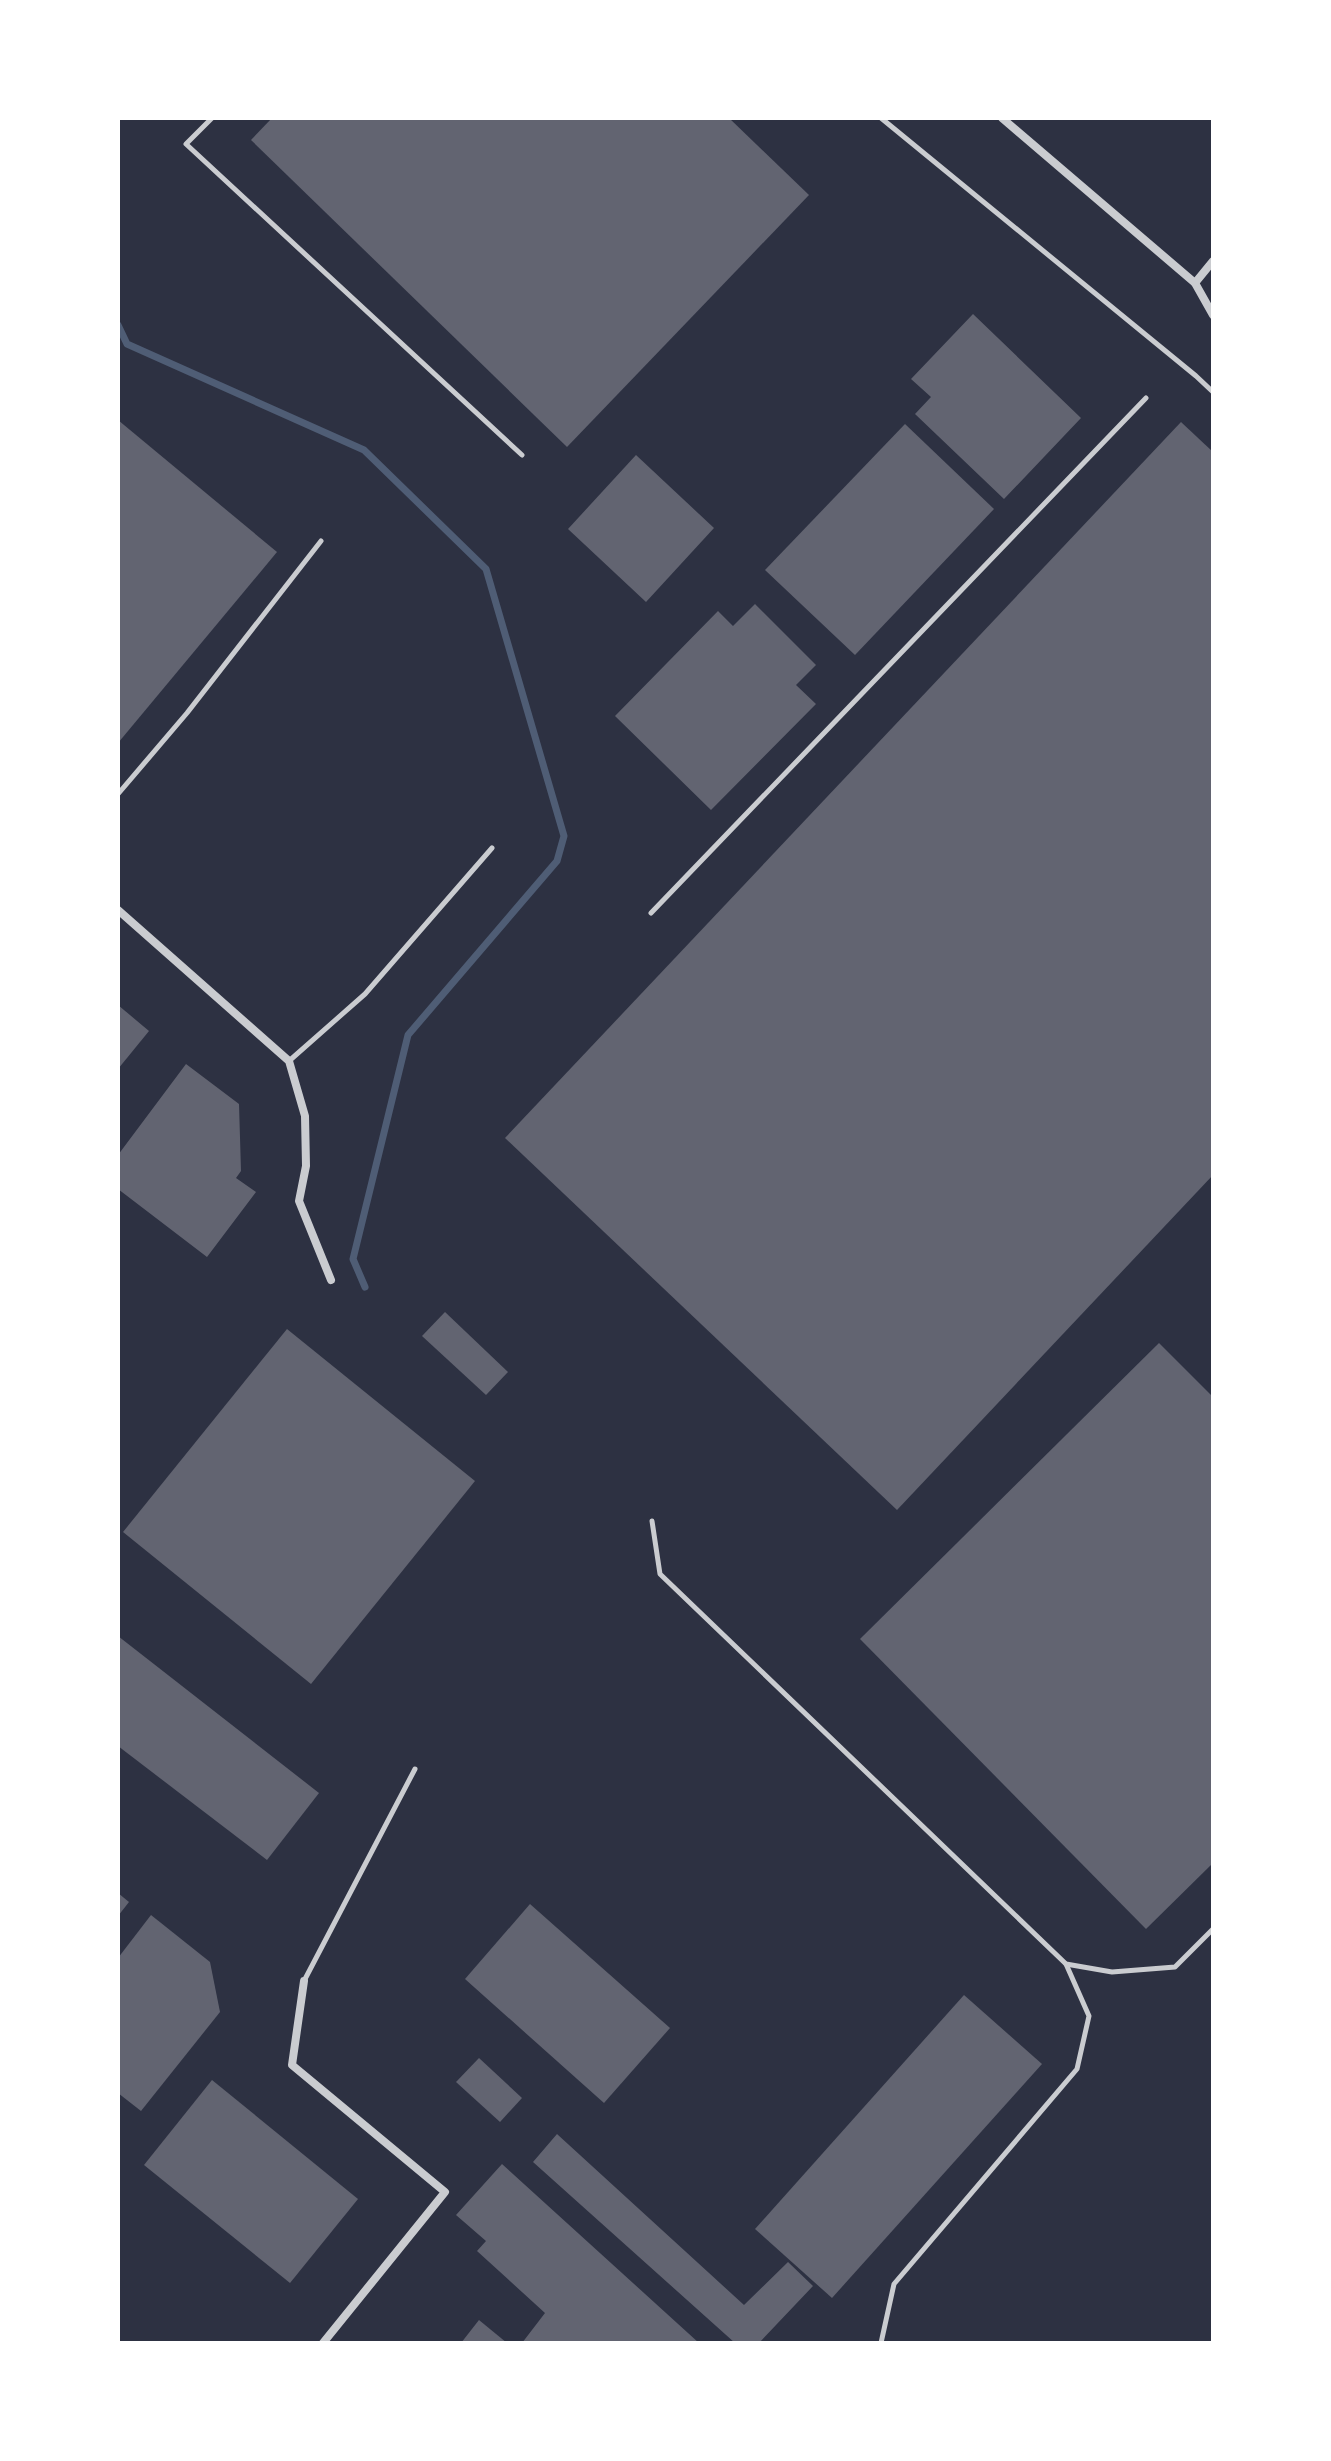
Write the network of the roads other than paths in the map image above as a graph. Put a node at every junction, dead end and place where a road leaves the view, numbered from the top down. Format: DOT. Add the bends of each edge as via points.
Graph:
graph roads {
  1 [pos="212,118"];
  2 [pos="881,118"];
  3 [pos="1002,118"];
  4 [pos="1213,261"];
  5 [pos="1195,283"];
  6 [pos="1213,315"];
  7 [pos="1213,392"];
  8 [pos="1146,398"];
  9 [pos="522,455"];
  10 [pos="321,541"];
  11 [pos="118,794"];
  12 [pos="492,848"];
  13 [pos="118,910"];
  14 [pos="651,913"];
  15 [pos="289,1061"];
  16 [pos="331,1280"];
  17 [pos="652,1521"];
  18 [pos="415,1769"];
  19 [pos="1213,1929"];
  20 [pos="1066,1964"];
  21 [pos="304,1981"];
  22 [pos="323,2343"];
  23 [pos="881,2343"];
  1 -- 9 [label="lane" via="186,144"];
  2 -- 7 [label="lane"];
  3 -- 5 [label="street"];
  4 -- 5 [label="street"];
  5 -- 6 [label="street"];
  8 -- 14 [label="lane"];
  10 -- 11 [label="lane"];
  12 -- 15 [label="lane" via="365,994"];
  13 -- 15 [label="street"];
  15 -- 16 [label="street" via="305,1116 306,1166 299,1201"];
  17 -- 20 [label="lane" via="660,1574"];
  18 -- 21 [label="lane"];
  19 -- 20 [label="lane" via="1175,1967 1112,1972"];
  20 -- 23 [label="lane" via="1089,2016 1077,2069 894,2284"];
  21 -- 22 [label="street" via="292,2065 445,2192"];
}
